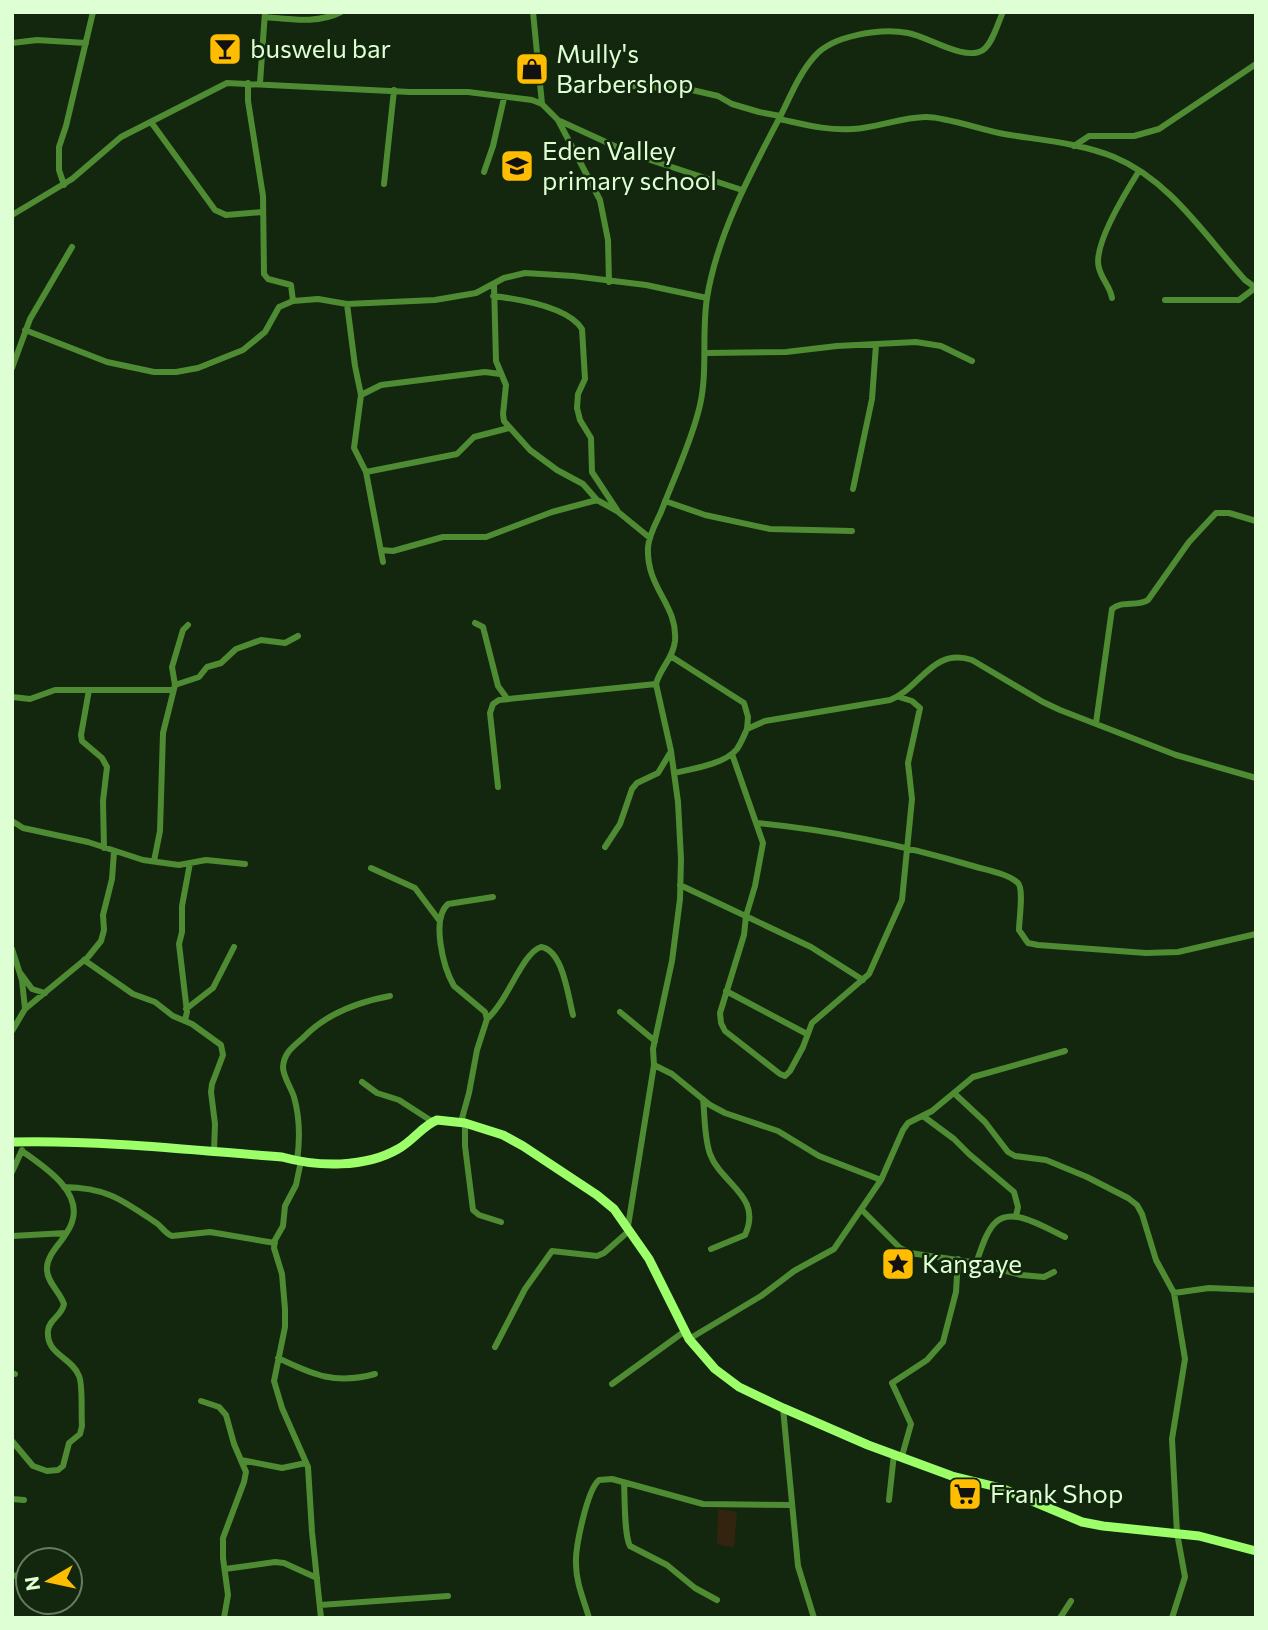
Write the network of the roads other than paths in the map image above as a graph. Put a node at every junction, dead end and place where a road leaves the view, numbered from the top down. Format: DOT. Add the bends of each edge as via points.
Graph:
graph roads {
  1 [pos="93,12"];
  2 [pos="341,12"];
  3 [pos="533,12"];
  4 [pos="1003,12"];
  5 [pos="265,14"];
  6 [pos="12,43"];
  7 [pos="86,43"];
  8 [pos="1256,64"];
  9 [pos="248,83"];
  10 [pos="260,83"];
  11 [pos="632,86"];
  12 [pos="394,90"];
  13 [pos="504,98"];
  14 [pos="542,104"];
  15 [pos="780,118"];
  16 [pos="558,120"];
  17 [pos="151,122"];
  18 [pos="1074,146"];
  19 [pos="1139,171"];
  20 [pos="484,172"];
  21 [pos="384,184"];
  22 [pos="64,185"];
  23 [pos="742,190"];
  24 [pos="262,212"];
  25 [pos="12,215"];
  26 [pos="72,247"];
  27 [pos="609,282"];
  28 [pos="494,284"];
  29 [pos="1255,288"];
  30 [pos="493,296"];
  31 [pos="707,298"];
  32 [pos="1112,299"];
  33 [pos="1165,300"];
  34 [pos="293,301"];
  35 [pos="347,303"];
  36 [pos="25,330"];
  37 [pos="876,345"];
  38 [pos="706,353"];
  39 [pos="496,361"];
  40 [pos="972,361"];
  41 [pos="12,368"];
  42 [pos="485,372"];
  43 [pos="500,374"];
  44 [pos="361,395"];
  45 [pos="509,428"];
  46 [pos="366,472"];
  47 [pos="853,489"];
  48 [pos="597,500"];
  49 [pos="665,501"];
  50 [pos="617,511"];
  51 [pos="1256,521"];
  52 [pos="852,531"];
  53 [pos="650,538"];
  54 [pos="381,550"];
  55 [pos="383,562"];
  56 [pos="475,624"];
  57 [pos="188,625"];
  58 [pos="298,636"];
  59 [pos="672,657"];
  60 [pos="656,684"];
  61 [pos="174,687"];
  62 [pos="89,690"];
  63 [pos="898,696"];
  64 [pos="12,697"];
  65 [pos="506,697"];
  66 [pos="1096,723"];
  67 [pos="747,729"];
  68 [pos="671,751"];
  69 [pos="732,754"];
  70 [pos="674,773"];
  71 [pos="1256,778"];
  72 [pos="498,787"];
  73 [pos="12,821"];
  74 [pos="758,822"];
  75 [pos="605,847"];
  76 [pos="104,848"];
  77 [pos="907,849"];
  78 [pos="114,852"];
  79 [pos="154,861"];
  80 [pos="190,863"];
  81 [pos="245,864"];
  82 [pos="371,868"];
  83 [pos="680,885"];
  84 [pos="493,897"];
  85 [pos="746,916"];
  86 [pos="439,920"];
  87 [pos="1256,934"];
  88 [pos="234,947"];
  89 [pos="12,949"];
  90 [pos="84,960"];
  91 [pos="19,972"];
  92 [pos="863,981"];
  93 [pos="726,991"];
  94 [pos="45,993"];
  95 [pos="390,996"];
  96 [pos="25,1009"];
  97 [pos="186,1009"];
  98 [pos="620,1012"];
  99 [pos="573,1015"];
  100 [pos="487,1018"];
  101 [pos="185,1020"];
  102 [pos="12,1031"];
  103 [pos="807,1034"];
  104 [pos="655,1041"];
  105 [pos="1065,1051"];
  106 [pos="654,1065"];
  107 [pos="362,1082"];
  108 [pos="955,1094"];
  109 [pos="703,1098"];
  110 [pos="923,1116"];
  111 [pos="433,1122"];
  112 [pos="463,1123"];
  113 [pos="12,1142"];
  114 [pos="24,1146"];
  115 [pos="214,1151"];
  116 [pos="299,1161"];
  117 [pos="12,1172"];
  118 [pos="881,1180"];
  119 [pos="64,1187"];
  120 [pos="862,1210"];
  121 [pos="1016,1216"];
  122 [pos="501,1222"];
  123 [pos="629,1228"];
  124 [pos="66,1233"];
  125 [pos="12,1236"];
  126 [pos="1065,1237"];
  127 [pos="275,1243"];
  128 [pos="711,1249"];
  129 [pos="958,1259"];
  130 [pos="976,1263"];
  131 [pos="1054,1272"];
  132 [pos="1256,1290"];
  133 [pos="1174,1293"];
  134 [pos="687,1335"];
  135 [pos="495,1347"];
  136 [pos="278,1358"];
  137 [pos="375,1374"];
  138 [pos="612,1384"];
  139 [pos="201,1401"];
  140 [pos="783,1408"];
  141 [pos="12,1441"];
  142 [pos="898,1455"];
  143 [pos="241,1460"];
  144 [pos="306,1463"];
  145 [pos="624,1483"];
  146 [pos="12,1499"];
  147 [pos="24,1500"];
  148 [pos="890,1500"];
  149 [pos="791,1505"];
  150 [pos="1177,1533"];
  151 [pos="1256,1551"];
  152 [pos="225,1569"];
  153 [pos="317,1578"];
  154 [pos="448,1596"];
  155 [pos="718,1600"];
  156 [pos="1071,1601"];
  157 [pos="320,1605"];
  158 [pos="224,1618"];
  159 [pos="321,1618"];
  160 [pos="589,1618"];
  161 [pos="814,1618"];
  162 [pos="1060,1618"];
  163 [pos="1172,1618"];
  1 -- 7 [label="street"];
  2 -- 5 [label="street" via="310,20"];
  3 -- 14 [label="street"];
  4 -- 15 [label="street" via="987,46 977,52 941,47 925,38 895,32 856,35 830,44 806,67"];
  5 -- 10 [label="street"];
  6 -- 7 [label="street"];
  7 -- 22 [label="street" via="59,148"];
  8 -- 18 [label="street" via="1159,129 1134,136 1089,136"];
  9 -- 10 [label="street"];
  9 -- 17 [label="street" via="222,85"];
  9 -- 24 [label="street"];
  10 -- 12 [label="street"];
  11 -- 15 [label="street" via="692,90"];
  12 -- 13 [label="street"];
  12 -- 21 [label="street"];
  13 -- 14 [label="street"];
  13 -- 20 [label="street"];
  14 -- 16 [label="street"];
  15 -- 18 [label="street" via="843,130 930,117"];
  15 -- 23 [label="street"];
  16 -- 23 [label="street" via="632,154"];
  16 -- 27 [label="street" via="600,200 608,240"];
  17 -- 22 [label="street" via="114,142"];
  17 -- 24 [label="street" via="215,211 226,215"];
  18 -- 19 [label="street" via="1113,157"];
  19 -- 29 [label="street" via="1165,190"];
  19 -- 32 [label="street" via="1112,218 1098,258"];
  22 -- 25 [label="street"];
  23 -- 31 [label="street"];
  24 -- 34 [label="street" via="264,274 291,285"];
  26 -- 36 [label="street"];
  27 -- 28 [label="street" via="524,273"];
  27 -- 31 [label="street"];
  28 -- 30 [label="street"];
  28 -- 35 [label="street" via="476,293 435,300"];
  29 -- 33 [label="street" via="1239,300"];
  30 -- 39 [label="street"];
  30 -- 50 [label="street" via="540,305 579,323 585,379 577,408 591,438 592,472"];
  31 -- 38 [label="street"];
  34 -- 35 [label="street"];
  34 -- 36 [label="street" via="279,307 265,332 243,350 176,372 107,362"];
  35 -- 44 [label="street"];
  36 -- 41 [label="street"];
  37 -- 38 [label="street"];
  37 -- 40 [label="street" via="916,342 941,346"];
  37 -- 47 [label="street" via="872,400"];
  38 -- 49 [label="street" via="698,415"];
  39 -- 42 [label="street"];
  39 -- 43 [label="street"];
  42 -- 43 [label="street"];
  42 -- 44 [label="street" via="381,385"];
  43 -- 45 [label="street" via="506,385 503,414"];
  44 -- 46 [label="street" via="354,439"];
  45 -- 46 [label="street" via="474,438 457,454"];
  45 -- 48 [label="street" via="530,450 583,484"];
  46 -- 54 [label="street"];
  48 -- 50 [label="street"];
  48 -- 54 [label="street" via="486,537 443,537"];
  49 -- 52 [label="street" via="770,529"];
  49 -- 53 [label="street"];
  50 -- 53 [label="street"];
  51 -- 66 [label="street" via="1216,513 1148,600 1112,609"];
  53 -- 59 [label="street" via="652,579 675,626"];
  54 -- 55 [label="street"];
  56 -- 65 [label="street" via="483,628 498,686"];
  57 -- 61 [label="street" via="172,667"];
  58 -- 61 [label="street" via="285,643 264,639 242,647 207,667 199,677"];
  59 -- 60 [label="street"];
  59 -- 67 [label="street" via="744,703"];
  60 -- 65 [label="street"];
  60 -- 68 [label="street"];
  61 -- 62 [label="street"];
  61 -- 79 [label="street" via="163,733 160,831"];
  62 -- 64 [label="street" via="54,690 30,699"];
  62 -- 76 [label="street" via="81,734 82,741 107,767"];
  63 -- 66 [label="street" via="933,666 961,656 1043,702"];
  63 -- 67 [label="street" via="765,721"];
  63 -- 77 [label="street" via="920,708 908,763 912,799"];
  65 -- 72 [label="street" via="493,704 490,713"];
  66 -- 71 [label="street" via="1176,755"];
  67 -- 69 [label="street"];
  68 -- 70 [label="street"];
  68 -- 75 [label="street" via="658,773 632,789 620,824"];
  69 -- 70 [label="street" via="704,767"];
  69 -- 74 [label="street"];
  70 -- 83 [label="street"];
  73 -- 76 [label="street" via="23,828"];
  74 -- 77 [label="street"];
  74 -- 85 [label="street" via="763,843"];
  76 -- 78 [label="street"];
  77 -- 87 [label="street" via="985,869 1017,883 1021,889 1019,930 1028,943 1178,952"];
  77 -- 92 [label="street" via="902,900 874,967"];
  78 -- 79 [label="street"];
  78 -- 90 [label="street" via="104,935"];
  79 -- 80 [label="street"];
  80 -- 81 [label="street"];
  80 -- 97 [label="street" via="179,944"];
  82 -- 86 [label="street" via="415,888"];
  83 -- 85 [label="street"];
  83 -- 104 [label="street" via="672,961"];
  84 -- 86 [label="street" via="448,904"];
  85 -- 92 [label="street" via="811,947"];
  85 -- 93 [label="street"];
  86 -- 100 [label="street" via="451,980"];
  88 -- 97 [label="street" via="214,988"];
  89 -- 91 [label="street"];
  90 -- 94 [label="street"];
  90 -- 101 [label="street" via="133,994"];
  91 -- 94 [label="street" via="32,989"];
  91 -- 96 [label="street"];
  92 -- 103 [label="street" via="817,1018"];
  93 -- 103 [label="street"];
  93 -- 103 [label="street" via="720,1013 725,1031 780,1074 790,1072"];
  94 -- 96 [label="street"];
  95 -- 116 [label="street" via="328,1017 288,1052 283,1068 297,1110"];
  96 -- 102 [label="street"];
  97 -- 101 [label="street"];
  98 -- 104 [label="street"];
  99 -- 100 [label="street" via="557,960 552,951 541,947 530,953 504,1000"];
  100 -- 112 [label="street"];
  101 -- 115 [label="street" via="223,1049 212,1084"];
  104 -- 106 [label="street"];
  105 -- 108 [label="street" via="973,1077"];
  106 -- 109 [label="street"];
  106 -- 123 [label="street"];
  107 -- 111 [label="street"];
  108 -- 110 [label="street"];
  108 -- 133 [label="street" via="1008,1152 1046,1160 1138,1205 1156,1260"];
  109 -- 118 [label="street" via="725,1113 778,1131 819,1156"];
  109 -- 128 [label="street" via="709,1152 743,1194 748,1210 745,1235"];
  110 -- 118 [label="street" via="903,1129"];
  110 -- 121 [label="street" via="1014,1192"];
  111 -- 112 [label="street"];
  111 -- 116 [label="street" via="386,1154 336,1164"];
  112 -- 122 [label="street" via="474,1210"];
  112 -- 123 [label="street" via="489,1129 523,1146 597,1195"];
  113 -- 114 [label="street"];
  114 -- 115 [label="street" via="89,1143"];
  114 -- 117 [label="street"];
  114 -- 119 [label="street"];
  115 -- 116 [label="street"];
  116 -- 127 [label="street" via="296,1185"];
  118 -- 120 [label="street"];
  119 -- 124 [label="street" via="74,1210"];
  119 -- 127 [label="street" via="115,1196 172,1236 202,1231"];
  120 -- 129 [label="street" via="900,1248"];
  120 -- 134 [label="street" via="834,1249 794,1271 761,1297"];
  121 -- 126 [label="street"];
  121 -- 130 [label="street" via="993,1224"];
  123 -- 134 [label="street"];
  123 -- 135 [label="street" via="604,1254 552,1251 525,1289"];
  124 -- 125 [label="street"];
  124 -- 141 [label="street" via="47,1267 64,1304 49,1324 48,1337 79,1376 82,1432 69,1443 63,1466 56,1471 33,1466"];
  127 -- 136 [label="street" via="285,1309"];
  129 -- 130 [label="street"];
  129 -- 142 [label="street" via="956,1292 943,1342 927,1360 892,1383 911,1424"];
  130 -- 131 [label="street" via="1032,1276"];
  132 -- 133 [label="street" via="1209,1288"];
  133 -- 150 [label="street" via="1185,1359 1172,1438"];
  134 -- 138 [label="street"];
  134 -- 140 [label="street" via="715,1369 739,1387"];
  136 -- 137 [label="street" via="334,1380"];
  136 -- 144 [label="street" via="276,1390"];
  139 -- 143 [label="street" via="219,1407 226,1415"];
  140 -- 142 [label="street"];
  140 -- 149 [label="street"];
  142 -- 148 [label="street"];
  142 -- 150 [label="street" via="1000,1488 1082,1522"];
  143 -- 144 [label="street" via="282,1468"];
  143 -- 152 [label="street" via="246,1472 223,1538"];
  144 -- 153 [label="street"];
  145 -- 149 [label="street" via="703,1504"];
  145 -- 155 [label="street" via="625,1532 630,1546"];
  145 -- 160 [label="street" via="612,1479 595,1483 576,1551 580,1591"];
  146 -- 147 [label="street"];
  149 -- 161 [label="street" via="798,1566"];
  150 -- 151 [label="street"];
  150 -- 163 [label="street" via="1185,1577"];
  152 -- 153 [label="street" via="275,1562"];
  152 -- 158 [label="street" via="228,1595"];
  153 -- 157 [label="street"];
  154 -- 157 [label="street"];
  156 -- 162 [label="street"];
  157 -- 159 [label="street"];
}
